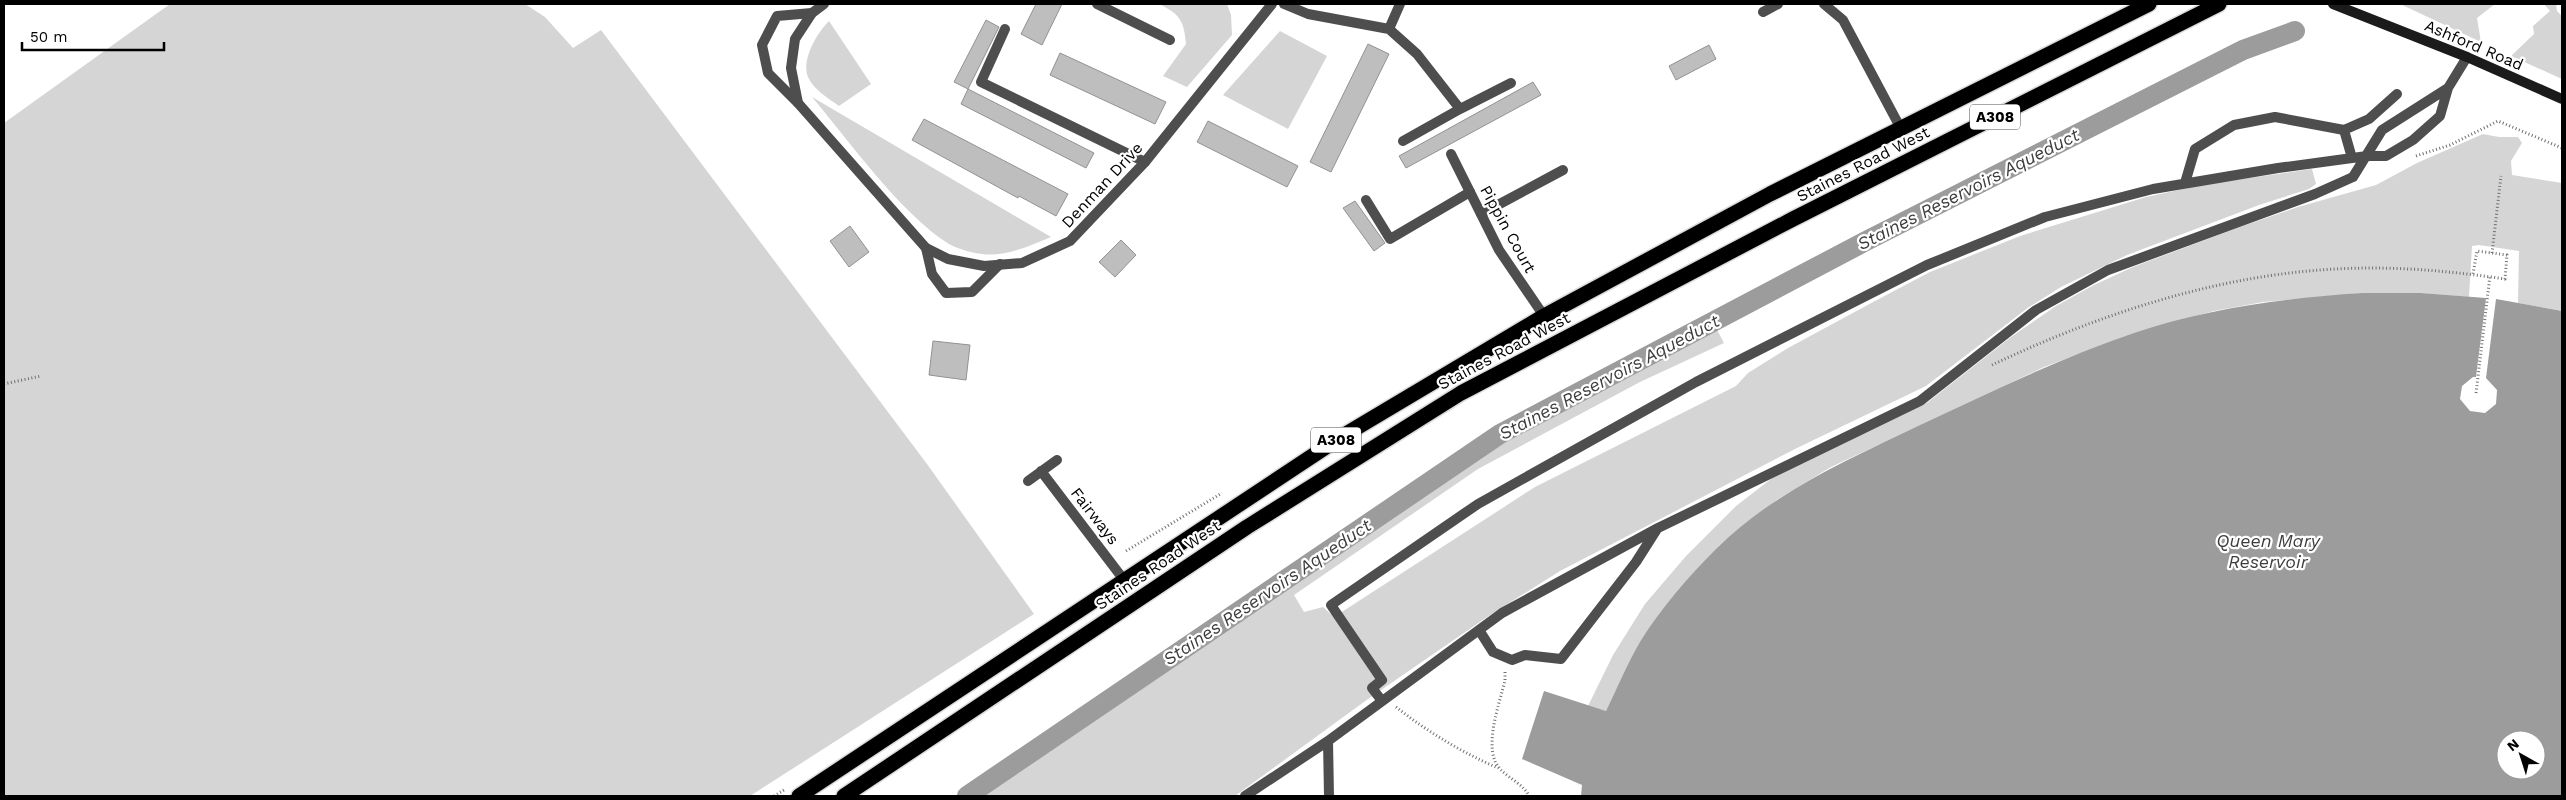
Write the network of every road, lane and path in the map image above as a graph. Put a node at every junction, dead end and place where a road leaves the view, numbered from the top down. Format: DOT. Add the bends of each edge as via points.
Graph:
graph roads {
  1 [pos="824,4"];
  2 [pos="1097,4"];
  3 [pos="1272,4"];
  4 [pos="1284,4"];
  5 [pos="1400,4"];
  6 [pos="1778,4"];
  7 [pos="1824,4"];
  8 [pos="2219,4"];
  9 [pos="2333,4"];
  10 [pos="2143,6"];
  11 [pos="2343,6"];
  12 [pos="1763,12"];
  13 [pos="812,14"];
  14 [pos="1005,29"];
  15 [pos="1389,29"];
  16 [pos="1170,40"];
  17 [pos="2467,57"];
  18 [pos="1511,83"];
  19 [pos="2448,88"];
  20 [pos="2397,94"];
  21 [pos="2562,99"];
  22 [pos="798,103"];
  23 [pos="1460,109"];
  24 [pos="1900,127"];
  25 [pos="2344,130"];
  26 [pos="1403,141"];
  27 [pos="2562,148"];
  28 [pos="1451,154"];
  29 [pos="2367,156"];
  30 [pos="2352,158"];
  31 [pos="2408,159"];
  32 [pos="1145,162"];
  33 [pos="1563,170"];
  34 [pos="2502,176"];
  35 [pos="2185,184"];
  36 [pos="1470,192"];
  37 [pos="1366,200"];
  38 [pos="1481,214"];
  39 [pos="926,248"];
  40 [pos="2492,253"];
  41 [pos="1000,264"];
  42 [pos="2473,274"];
  43 [pos="2490,276"];
  44 [pos="1544,316"];
  45 [pos="1988,366"];
  46 [pos="41,376"];
  47 [pos="4,384"];
  48 [pos="2476,393"];
  49 [pos="1057,460"];
  50 [pos="1041,471"];
  51 [pos="1028,481"];
  52 [pos="1658,528"];
  53 [pos="1124,580"];
  54 [pos="1479,630"];
  55 [pos="1504,656"];
  56 [pos="1384,699"];
  57 [pos="1328,741"];
  58 [pos="1498,768"];
  59 [pos="799,796"];
  60 [pos="844,796"];
  61 [pos="1245,796"];
  62 [pos="1329,796"];
  63 [pos="1530,796"];
  1 -- 13 [label="street"];
  2 -- 16 [label="street"];
  3 -- 32 [label="street, Denman Drive"];
  4 -- 15 [label="street" via="1308,14"];
  5 -- 15 [label="street"];
  6 -- 12 [label="street"];
  7 -- 24 [label="street" via="1843,20"];
  8 -- 60 [label="highway, Staines Road West / A308" via="1802,214 1461,393 1255,522"];
  9 -- 11 [label="street, Ashford Road"];
  10 -- 24 [label="highway, Staines Road West / A308"];
  11 -- 17 [label="street, Ashford Road"];
  13 -- 22 [label="street" via="795,39 792,58"];
  13 -- 22 [label="street, Denman Drive" via="777,16 762,45 768,73"];
  14 -- 32 [label="street" via="981,82"];
  15 -- 23 [label="street" via="1417,54"];
  17 -- 19 [label="street"];
  17 -- 21 [label="street, Ashford Road"];
  18 -- 23 [label="street"];
  19 -- 29 [label="street" via="2382,130"];
  19 -- 29 [label="street" via="2440,116 2412,140 2386,156"];
  20 -- 25 [label="street" via="2369,119"];
  22 -- 39 [label="street, Denman Drive"];
  23 -- 26 [label="street"];
  24 -- 44 [label="highway, Staines Road West / A308"];
  25 -- 30 [label="street"];
  25 -- 35 [label="street" via="2275,117 2234,124 2195,149"];
  27 -- 31 [label="path" via="2498,121 2450,145"];
  28 -- 36 [label="street, Pippin Court"];
  29 -- 30 [label="street"];
  29 -- 52 [label="street" via="2353,177 2315,194 2108,270 2036,310 1920,401"];
  30 -- 35 [label="street"];
  32 -- 41 [label="street, Denman Drive" via="1070,241 1022,263"];
  33 -- 38 [label="street"];
  34 -- 40 [label="path"];
  35 -- 56 [label="street" via="2044,217 1927,265 1696,382 1478,504 1331,605 1382,680 1372,688"];
  36 -- 37 [label="street" via="1390,239"];
  36 -- 38 [label="street, Pippin Court"];
  38 -- 44 [label="street, Pippin Court" via="1514,275"];
  39 -- 41 [label="street, Denman Drive" via="948,259 984,266"];
  39 -- 41 [label="street" via="932,274 946,293 972,292"];
  40 -- 42 [label="path" via="2477,251"];
  40 -- 43 [label="path" via="2508,255 2505,279"];
  42 -- 43 [label="path"];
  42 -- 45 [label="path" via="2390,268 2320,270 2252,279 2108,316"];
  43 -- 48 [label="path"];
  44 -- 53 [label="highway, Staines Road West / A308" via="1341,436"];
  46 -- 47 [label="path"];
  49 -- 50 [label="street"];
  50 -- 51 [label="street"];
  50 -- 53 [label="street, Fairways"];
  52 -- 54 [label="street" via="1502,613"];
  52 -- 55 [label="street" via="1636,562 1561,659 1525,655 1512,660"];
  53 -- 59 [label="highway, Staines Road West / A308"];
  54 -- 55 [label="street" via="1493,652"];
  54 -- 56 [label="street"];
  55 -- 58 [label="path" via="1505,680 1492,735 1492,754"];
  56 -- 57 [label="street"];
  56 -- 58 [label="path" via="1443,740"];
  57 -- 61 [label="street"];
  57 -- 62 [label="street"];
  58 -- 63 [label="path"];
}
